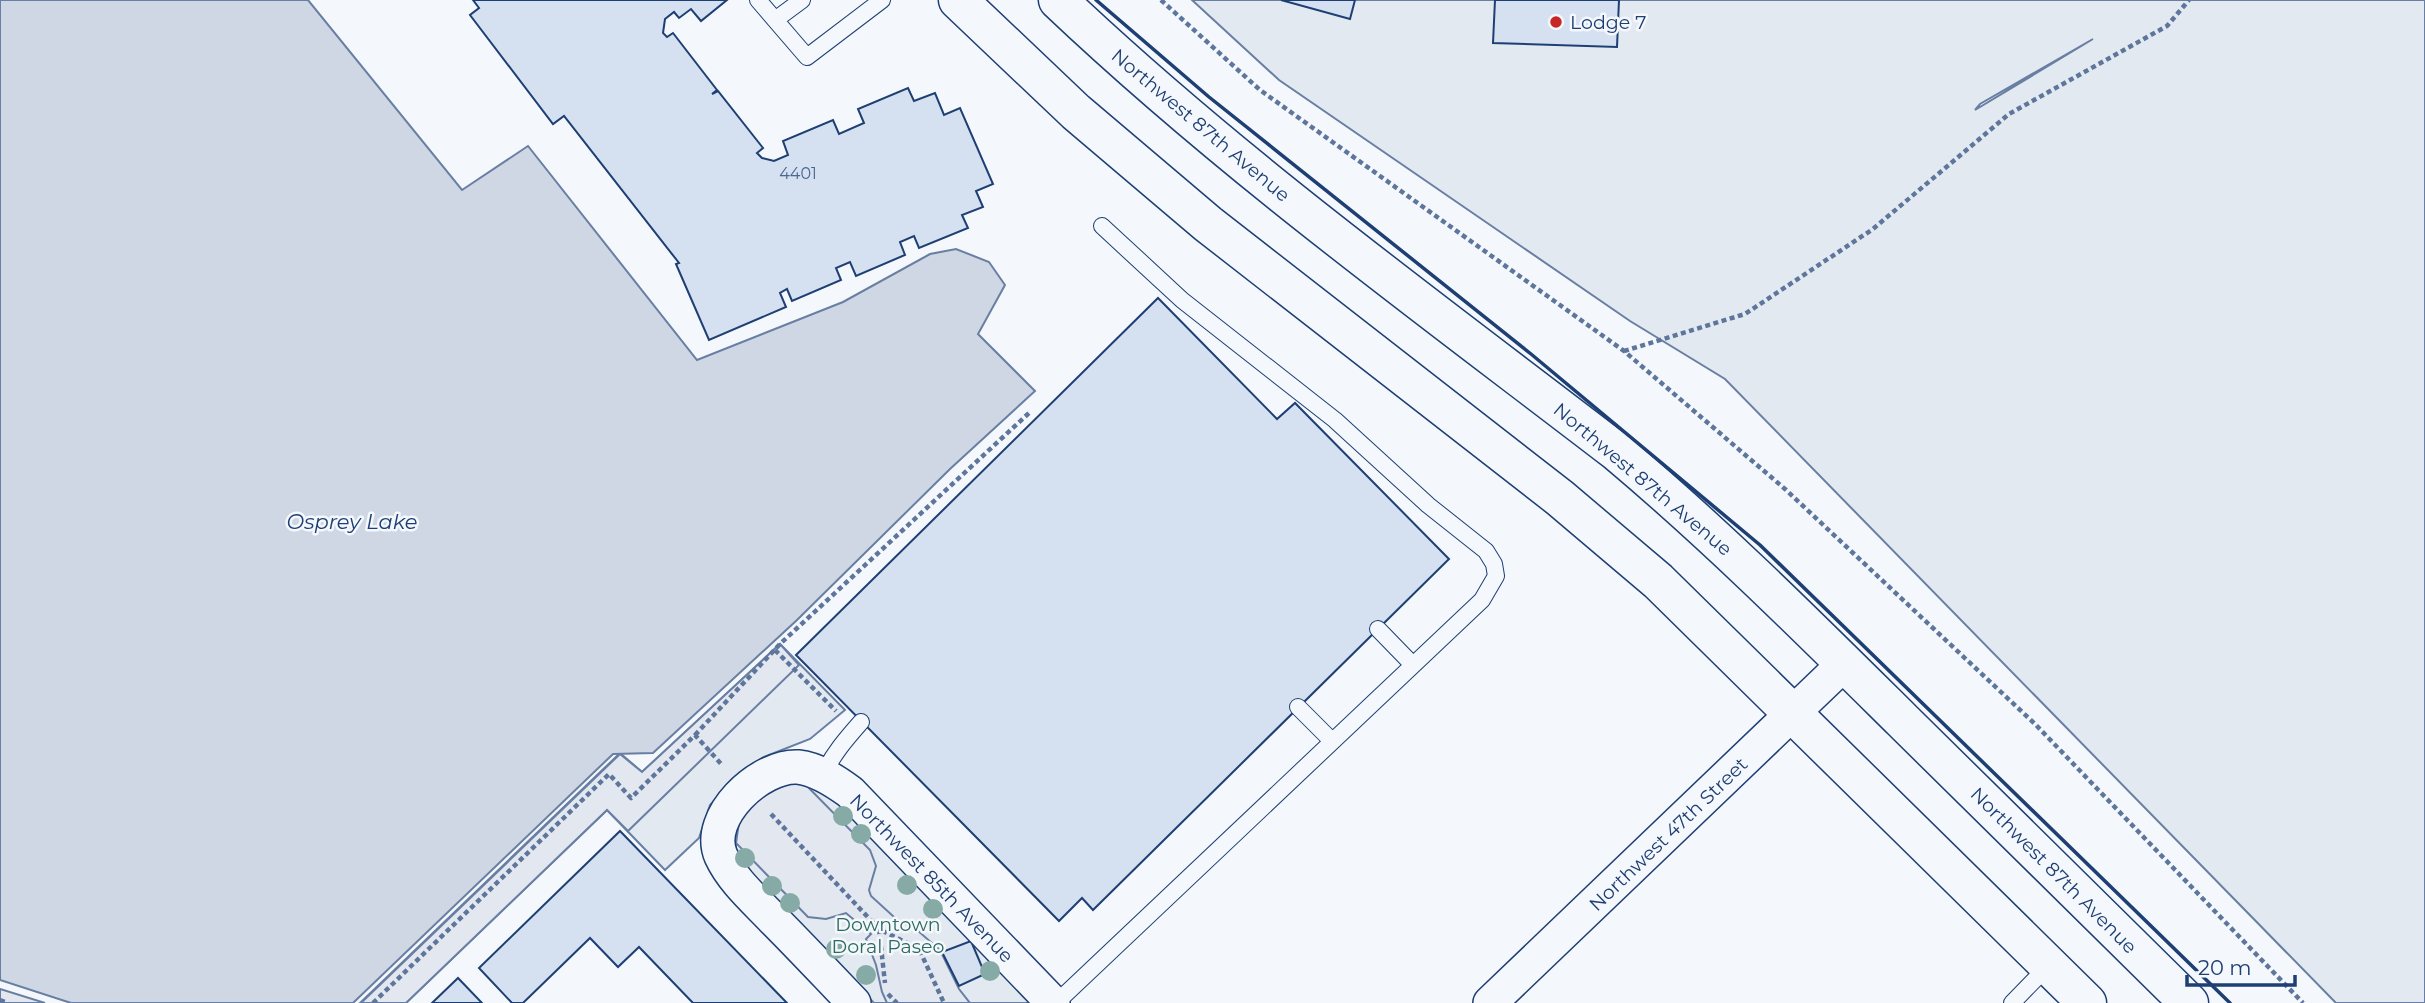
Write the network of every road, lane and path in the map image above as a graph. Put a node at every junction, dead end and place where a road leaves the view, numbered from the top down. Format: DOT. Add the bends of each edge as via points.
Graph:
graph roads {
  1 [pos="758,0"];
  2 [pos="802,0"];
  3 [pos="882,0"];
  4 [pos="958,0"];
  5 [pos="1058,0"];
  6 [pos="1161,0"];
  7 [pos="2189,0"];
  8 [pos="775,20"];
  9 [pos="1102,226"];
  10 [pos="1623,351"];
  11 [pos="1028,413"];
  12 [pos="1378,629"];
  13 [pos="775,650"];
  14 [pos="1845,663"];
  15 [pos="1413,665"];
  16 [pos="1298,708"];
  17 [pos="1794,713"];
  18 [pos="841,715"];
  19 [pos="862,722"];
  20 [pos="695,735"];
  21 [pos="1332,741"];
  22 [pos="727,770"];
  23 [pos="823,775"];
  24 [pos="777,820"];
  25 [pos="879,929"];
  26 [pos="2049,965"];
  27 [pos="0,1000"];
  28 [pos="8,1003"];
  29 [pos="373,1003"];
  30 [pos="854,1003"];
  31 [pos="897,1003"];
  32 [pos="944,1003"];
  33 [pos="1055,1003"];
  34 [pos="1490,1003"];
  35 [pos="2012,1003"];
  36 [pos="2087,1003"];
  37 [pos="2189,1003"];
  38 [pos="2303,1003"];
  1 -- 8 [label="lane"];
  2 -- 8 [label="lane"];
  3 -- 8 [label="lane" via="807,57"];
  4 -- 17 [label="main road" via="1076,112 1208,224 1620,548"];
  5 -- 14 [label="main road, Northwest 87th Avenue" via="1139,75 1285,197 1647,477"];
  6 -- 10 [label="path" via="1260,90"];
  7 -- 10 [label="path" via="2167,26 2009,114 1873,229 1745,314"];
  9 -- 15 [label="lane" via="1182,300 1335,420 1486,551 1496,576 1491,587"];
  10 -- 38 [label="path" via="1785,489 2035,724"];
  11 -- 13 [label="path"];
  12 -- 15 [label="lane"];
  13 -- 18 [label="path"];
  13 -- 20 [label="path"];
  14 -- 17 [label="street, Northwest 47th Street"];
  14 -- 37 [label="main road, Northwest 87th Avenue"];
  15 -- 21 [label="lane"];
  16 -- 21 [label="lane"];
  17 -- 26 [label="main road"];
  17 -- 34 [label="street, Northwest 47th Street"];
  19 -- 23 [label="lane"];
  20 -- 22 [label="path"];
  20 -- 29 [label="path" via="631,798 608,774"];
  21 -- 33 [label="lane"];
  23 -- 30 [label="street, Northwest 85th Avenue" via="797,767 782,768 745,789 723,822 720,855 747,891"];
  23 -- 33 [label="street, Northwest 85th Avenue" via="850,792"];
  24 -- 25 [label="path"];
  25 -- 31 [label="path" via="886,992"];
  25 -- 32 [label="path" via="919,949"];
  26 -- 35 [label="lane"];
  26 -- 36 [label="main road"];
  27 -- 28 [label="path"];
}
